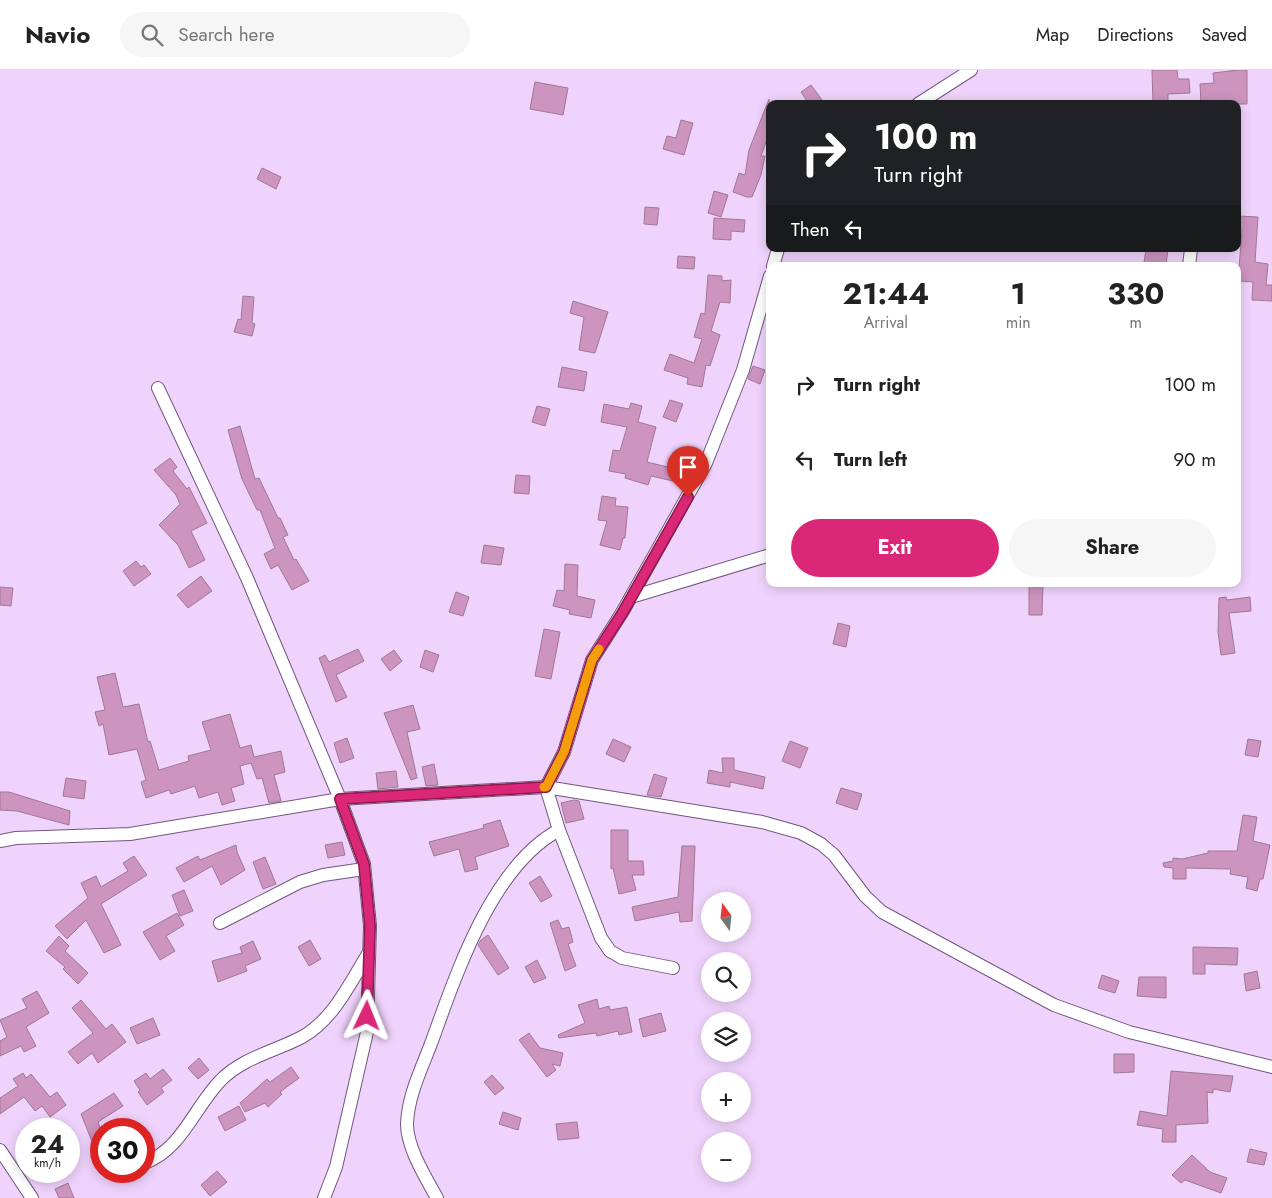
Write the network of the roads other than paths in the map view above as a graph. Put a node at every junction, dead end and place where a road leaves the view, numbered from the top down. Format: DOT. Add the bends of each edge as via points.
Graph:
graph roads {
  1 [pos="971,70"];
  2 [pos="924,100"];
  3 [pos="766,290"];
  4 [pos="158,388"];
  5 [pos="766,555"];
  6 [pos="631,596"];
  7 [pos="546,787"];
  8 [pos="340,799"];
  9 [pos="559,830"];
  10 [pos="0,841"];
  11 [pos="364,869"];
  12 [pos="220,923"];
  13 [pos="369,952"];
  14 [pos="673,968"];
  15 [pos="1272,1068"];
  16 [pos="0,1150"];
  17 [pos="155,1158"];
  18 [pos="32,1198"];
  19 [pos="324,1198"];
  20 [pos="437,1198"];
  1 -- 2 [label="street"];
  3 -- 6 [label="street" via="744,370 706,464"];
  4 -- 8 [label="street" via="248,578"];
  5 -- 6 [label="street"];
  6 -- 7 [label="street" via="592,660 564,752"];
  7 -- 8 [label="street"];
  7 -- 9 [label="street"];
  7 -- 15 [label="street" via="762,822 801,832 834,856 882,912 1054,1005 1129,1032"];
  8 -- 10 [label="street" via="130,834"];
  8 -- 11 [label="street"];
  9 -- 14 [label="street" via="601,938 610,952 622,958"];
  9 -- 20 [label="street" via="536,844 511,872 483,916 408,1104 407,1127 416,1158"];
  11 -- 12 [label="street" via="300,882"];
  11 -- 13 [label="street" via="370,926"];
  13 -- 17 [label="street" via="322,1023 221,1079 168,1148"];
  13 -- 19 [label="street" via="367,1032 336,1167"];
  16 -- 18 [label="street"];
}
